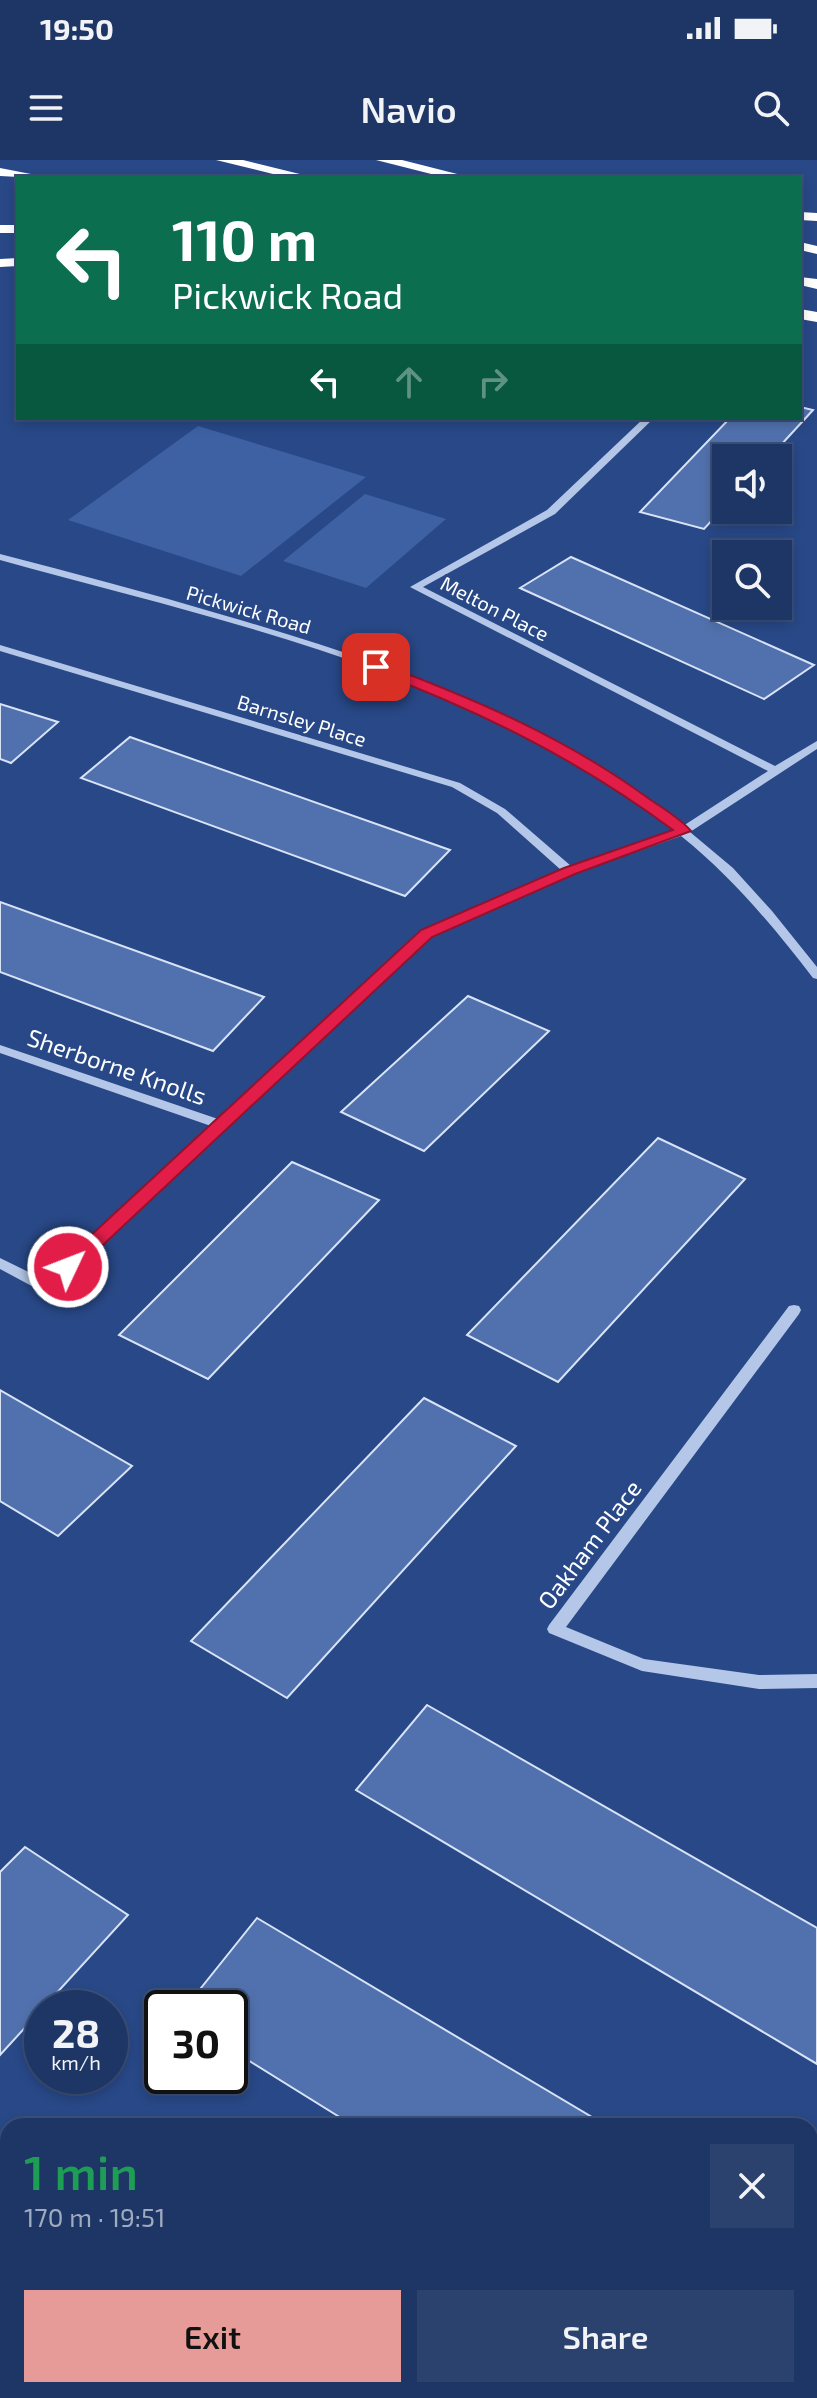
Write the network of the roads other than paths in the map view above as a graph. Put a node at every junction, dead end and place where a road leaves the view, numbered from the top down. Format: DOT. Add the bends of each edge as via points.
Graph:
graph roads {
  1 [pos="223,160"];
  2 [pos="383,160"];
  3 [pos="0,172"];
  4 [pos="21,176"];
  5 [pos="299,176"];
  6 [pos="457,176"];
  7 [pos="647,420"];
  8 [pos="0,557"];
  9 [pos="0,648"];
  10 [pos="817,744"];
  11 [pos="776,771"];
  12 [pos="684,831"];
  13 [pos="569,871"];
  14 [pos="817,975"];
  15 [pos="0,1049"];
  16 [pos="221,1125"];
  17 [pos="0,1263"];
  18 [pos="794,1310"];
  19 [pos="817,1681"];
  1 -- 5 [label="highway"];
  2 -- 6 [label="highway"];
  3 -- 4 [label="highway"];
  7 -- 11 [label="street, Melton Place" via="551,512 415,587"];
  8 -- 12 [label="street, Pickwick Road" via="416,681 519,726 618,783"];
  9 -- 13 [label="street, Barnsley Place" via="456,785 501,811"];
  10 -- 11 [label="street, Sherborne Knolls"];
  11 -- 12 [label="street, Sherborne Knolls"];
  12 -- 13 [label="street, Sherborne Knolls"];
  12 -- 14 [label="street, Pickwick Road" via="772,916"];
  13 -- 16 [label="street, Sherborne Knolls" via="426,934"];
  15 -- 16 [label="street, Sherborne Knolls"];
  16 -- 17 [label="street, Sherborne Knolls" via="46,1287"];
  18 -- 19 [label="street, Oakham Place" via="555,1629 642,1665 759,1682"];
}
